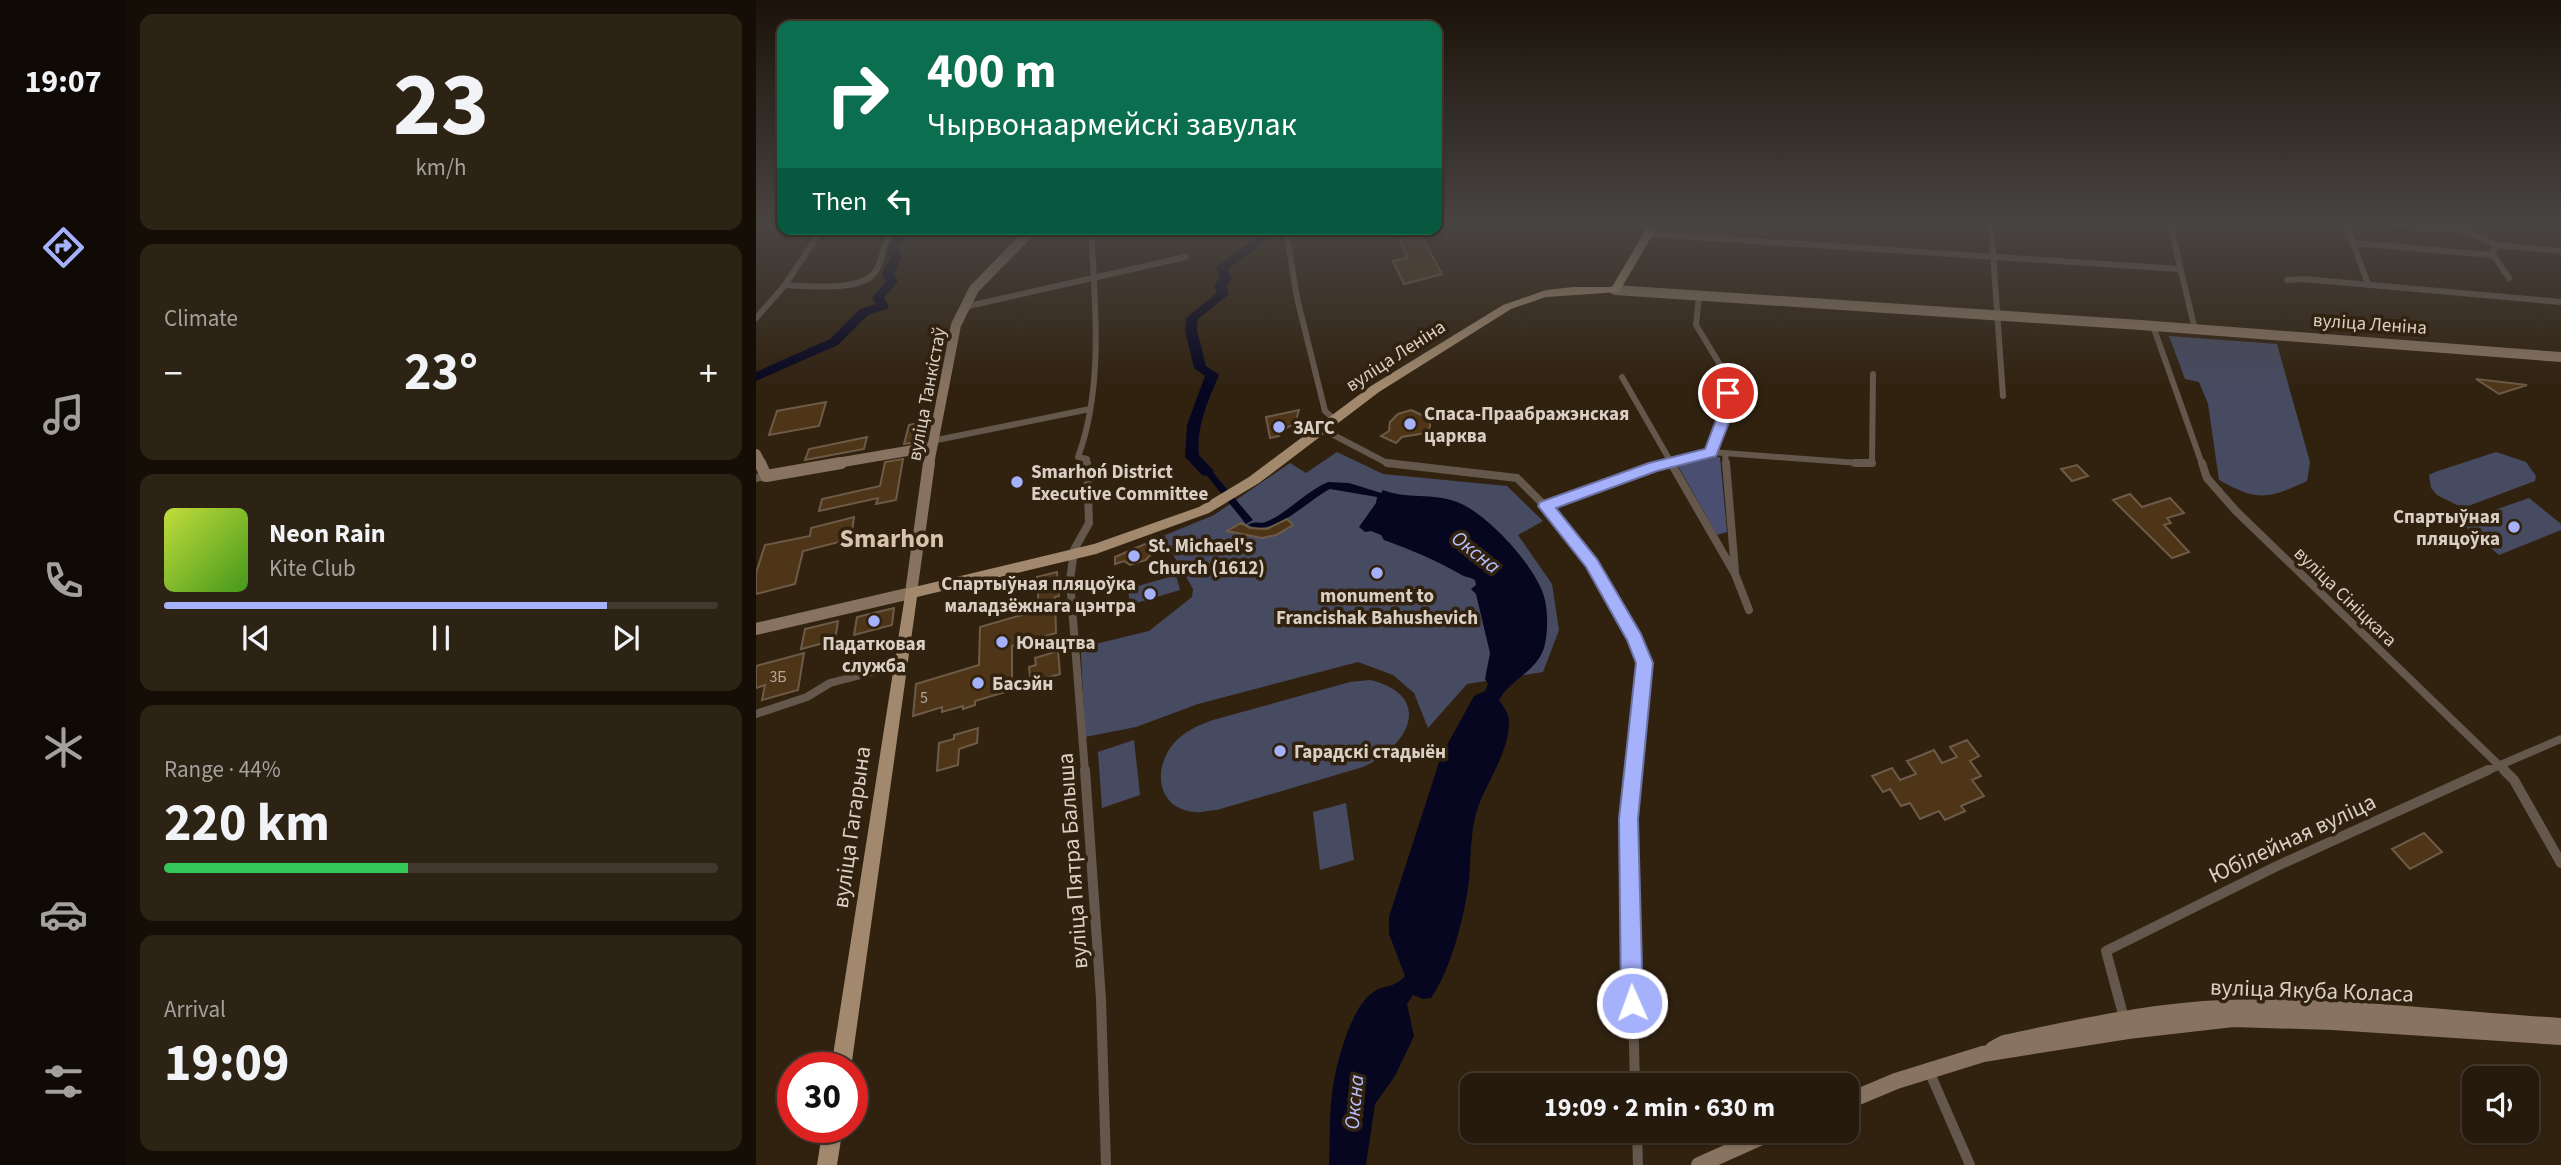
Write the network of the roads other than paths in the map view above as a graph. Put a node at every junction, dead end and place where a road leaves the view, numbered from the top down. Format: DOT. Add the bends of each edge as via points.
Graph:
graph roads {
  1 [pos="789,278"];
  2 [pos="870,278"];
  3 [pos="983,278"];
  4 [pos="1088,278"];
  5 [pos="1094,278"];
  6 [pos="1294,278"];
  7 [pos="1622,278"];
  8 [pos="1994,278"];
  9 [pos="2182,278"];
  10 [pos="2366,278"];
  11 [pos="2287,280"];
  12 [pos="785,285"];
  13 [pos="2368,285"];
  14 [pos="1615,290"];
  15 [pos="1699,296"];
  16 [pos="2561,302"];
  17 [pos="964,307"];
  18 [pos="1997,315"];
  19 [pos="756,318"];
  20 [pos="2153,326"];
  21 [pos="2195,330"];
  22 [pos="2561,357"];
  23 [pos="1873,374"];
  24 [pos="1622,377"];
  25 [pos="2003,396"];
  26 [pos="1090,409"];
  27 [pos="1334,419"];
  28 [pos="1322,429"];
  29 [pos="931,444"];
  30 [pos="1711,452"];
  31 [pos="1725,453"];
  32 [pos="756,454"];
  33 [pos="1671,462"];
  34 [pos="761,477"];
  35 [pos="1545,506"];
  36 [pos="1071,556"];
  37 [pos="1735,574"];
  38 [pos="911,593"];
  39 [pos="1749,610"];
  40 [pos="756,629"];
  41 [pos="900,665"];
  42 [pos="756,714"];
  43 [pos="2561,739"];
  44 [pos="2498,765"];
  45 [pos="2561,863"];
  46 [pos="2124,1018"];
  47 [pos="2561,1026"];
  48 [pos="2561,1037"];
  49 [pos="844,1052"];
  50 [pos="1983,1054"];
  51 [pos="1929,1070"];
  52 [pos="1635,1073"];
  53 [pos="1859,1097"];
  54 [pos="830,1143"];
  55 [pos="1637,1143"];
  56 [pos="1748,1143"];
  57 [pos="827,1165"];
  58 [pos="1106,1165"];
  59 [pos="1638,1165"];
  60 [pos="1699,1165"];
  61 [pos="1970,1165"];
  1 -- 12 [label="street"];
  2 -- 12 [label="street" via="852,285"];
  3 -- 17 [label="main road, вуліца Танкістаў"];
  4 -- 17 [label="street"];
  5 -- 26 [label="street"];
  6 -- 27 [label="street" via="1325,411"];
  7 -- 14 [label="main road"];
  8 -- 18 [label="street"];
  9 -- 21 [label="street"];
  10 -- 13 [label="street"];
  11 -- 13 [label="street"];
  12 -- 19 [label="street"];
  13 -- 16 [label="street"];
  14 -- 15 [label="main road, вуліца Леніна"];
  14 -- 27 [label="main road, вуліца Леніна" via="1553,291 1516,302"];
  15 -- 18 [label="main road, вуліца Леніна"];
  15 -- 30 [label="street" via="1696,325 1715,353 1728,393 1728,407"];
  17 -- 29 [label="main road, вуліца Танкістаў" via="956,325"];
  18 -- 20 [label="main road, вуліца Леніна"];
  18 -- 25 [label="street"];
  20 -- 21 [label="main road, вуліца Леніна"];
  20 -- 44 [label="street, вуліца Сініцкага" via="2207,478"];
  21 -- 22 [label="main road, вуліца Леніна"];
  23 -- 31 [label="street" via="1872,464"];
  24 -- 33 [label="street"];
  26 -- 29 [label="street"];
  26 -- 36 [label="street" via="1078,457 1087,459 1089,523 1078,534"];
  27 -- 28 [label="main road, вуліца Леніна"];
  28 -- 35 [label="street" via="1387,463 1517,478"];
  28 -- 36 [label="main road, вуліца Леніна" via="1218,502 1158,528"];
  29 -- 34 [label="main road"];
  29 -- 38 [label="main road, вуліца Танкістаў"];
  30 -- 31 [label="street"];
  30 -- 33 [label="street"];
  31 -- 37 [label="street"];
  32 -- 34 [label="main road"];
  33 -- 35 [label="street"];
  33 -- 37 [label="street"];
  35 -- 52 [label="street" via="1591,563 1644,663 1628,819"];
  36 -- 38 [label="main road, вуліца Леніна"];
  36 -- 58 [label="street, вуліца Пятра Балыша" via="1070,595 1101,999"];
  37 -- 39 [label="street"];
  38 -- 40 [label="main road"];
  38 -- 41 [label="main road, вуліца Гагарына"];
  41 -- 42 [label="street" via="830,683 797,701"];
  41 -- 49 [label="main road, вуліца Гагарына"];
  43 -- 44 [label="street, Юбілейная вуліца"];
  44 -- 45 [label="street, вуліца Сініцкага" via="2514,780"];
  44 -- 46 [label="street, Юбілейная вуліца" via="2106,951"];
  46 -- 47 [label="main road, вуліца Якуба Коласа" via="2242,1009"];
  46 -- 50 [label="main road, вуліца Якуба Коласа" via="2004,1043"];
  48 -- 50 [label="main road, вуліца Якуба Коласа" via="2233,1019"];
  50 -- 51 [label="main road, вуліца Якуба Коласа"];
  51 -- 53 [label="main road, вуліца Якуба Коласа"];
  51 -- 61 [label="street"];
  54 -- 57 [label="main road"];
  55 -- 59 [label="street"];
  56 -- 60 [label="main road"];
}
